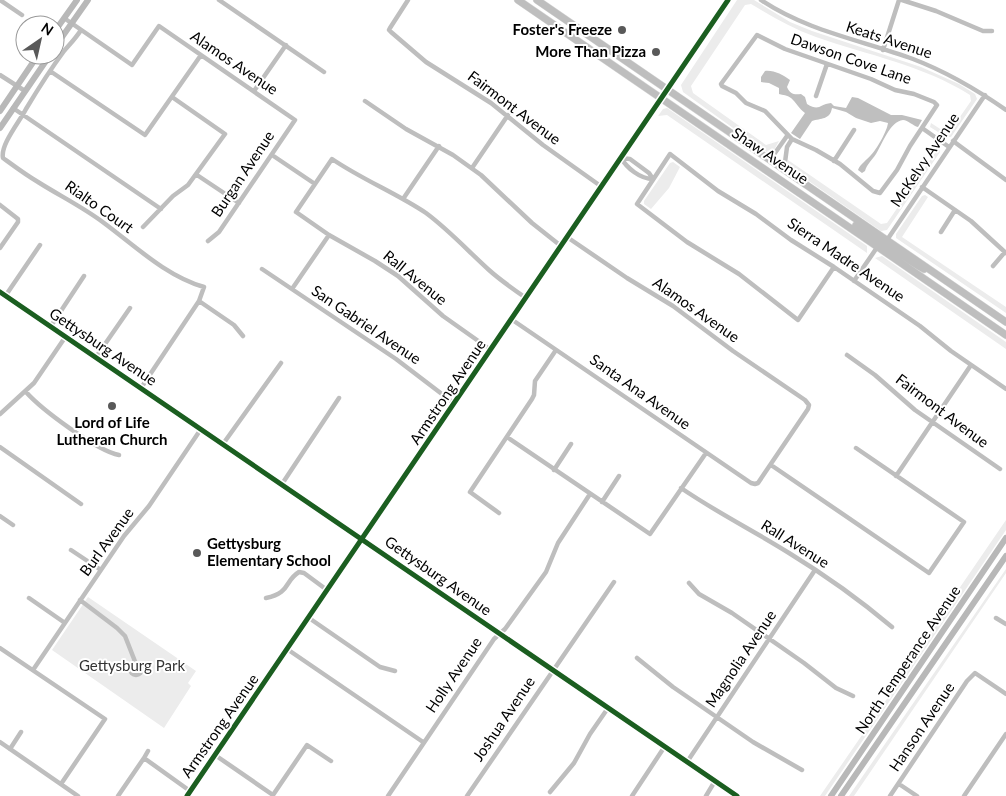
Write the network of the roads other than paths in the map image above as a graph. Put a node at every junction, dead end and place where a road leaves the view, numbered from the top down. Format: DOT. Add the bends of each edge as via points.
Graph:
graph roads {
  1 [pos="0,0"];
  2 [pos="77,0"];
  3 [pos="88,0"];
  4 [pos="220,0"];
  5 [pos="408,0"];
  6 [pos="518,0"];
  7 [pos="537,0"];
  8 [pos="728,0"];
  9 [pos="761,0"];
  10 [pos="900,0"];
  11 [pos="22,15"];
  12 [pos="65,17"];
  13 [pos="65,19"];
  14 [pos="72,24"];
  15 [pos="81,30"];
  16 [pos="992,31"];
  17 [pos="65,34"];
  18 [pos="286,45"];
  19 [pos="883,50"];
  20 [pos="201,55"];
  21 [pos="827,64"];
  22 [pos="31,65"];
  23 [pos="43,65"];
  24 [pos="50,71"];
  25 [pos="324,72"];
  26 [pos="0,75"];
  27 [pos="17,86"];
  28 [pos="667,90"];
  29 [pos="25,91"];
  30 [pos="254,92"];
  31 [pos="985,95"];
  32 [pos="816,96"];
  33 [pos="172,98"];
  34 [pos="662,98"];
  35 [pos="365,101"];
  36 [pos="13,108"];
  37 [pos="1006,110"];
  38 [pos="0,111"];
  39 [pos="23,114"];
  40 [pos="508,115"];
  41 [pos="296,120"];
  42 [pos="0,128"];
  43 [pos="922,128"];
  44 [pos="854,130"];
  45 [pos="147,133"];
  46 [pos="787,136"];
  47 [pos="154,137"];
  48 [pos="792,139"];
  49 [pos="953,141"];
  50 [pos="439,146"];
  51 [pos="949,147"];
  52 [pos="272,155"];
  53 [pos="621,158"];
  54 [pos="770,160"];
  55 [pos="834,161"];
  56 [pos="472,168"];
  57 [pos="784,170"];
  58 [pos="197,174"];
  59 [pos="653,179"];
  60 [pos="1006,180"];
  61 [pos="315,184"];
  62 [pos="602,187"];
  63 [pos="922,188"];
  64 [pos="403,199"];
  65 [pos="238,203"];
  66 [pos="0,204"];
  67 [pos="161,209"];
  68 [pos="955,210"];
  69 [pos="826,211"];
  70 [pos="143,227"];
  71 [pos="941,232"];
  72 [pos="329,235"];
  73 [pos="567,237"];
  74 [pos="887,240"];
  75 [pos="208,241"];
  76 [pos="40,246"];
  77 [pos="561,246"];
  78 [pos="878,246"];
  79 [pos="0,248"];
  80 [pos="1005,252"];
  81 [pos="993,266"];
  82 [pos="834,267"];
  83 [pos="262,269"];
  84 [pos="938,275"];
  85 [pos="84,276"];
  86 [pos="854,281"];
  87 [pos="292,290"];
  88 [pos="3,294"];
  89 [pos="526,298"];
  90 [pos="199,301"];
  91 [pos="130,308"];
  92 [pos="512,319"];
  93 [pos="1006,322"];
  94 [pos="51,326"];
  95 [pos="1006,335"];
  96 [pos="66,336"];
  97 [pos="243,336"];
  98 [pos="491,350"];
  99 [pos="556,350"];
  100 [pos="847,354"];
  101 [pos="96,357"];
  102 [pos="281,364"];
  103 [pos="971,365"];
  104 [pos="141,388"];
  105 [pos="1006,389"];
  106 [pos="26,392"];
  107 [pos="339,398"];
  108 [pos="455,404"];
  109 [pos="0,414"];
  110 [pos="932,423"];
  111 [pos="201,429"];
  112 [pos="507,437"];
  113 [pos="223,444"];
  114 [pos="571,444"];
  115 [pos="0,448"];
  116 [pos="856,448"];
  117 [pos="706,453"];
  118 [pos="119,455"];
  119 [pos="771,465"];
  120 [pos="1000,469"];
  121 [pos="554,470"];
  122 [pos="619,476"];
  123 [pos="896,476"];
  124 [pos="282,484"];
  125 [pos="681,488"];
  126 [pos="590,494"];
  127 [pos="602,502"];
  128 [pos="81,504"];
  129 [pos="499,512"];
  130 [pos="0,516"];
  131 [pos="13,525"];
  132 [pos="1006,538"];
  133 [pos="362,539"];
  134 [pos="71,550"];
  135 [pos="1006,556"];
  136 [pos="100,570"];
  137 [pos="815,570"];
  138 [pos="614,582"];
  139 [pos="688,583"];
  140 [pos="327,590"];
  141 [pos="29,598"];
  142 [pos="266,598"];
  143 [pos="80,600"];
  144 [pos="309,618"];
  145 [pos="996,618"];
  146 [pos="65,622"];
  147 [pos="1006,624"];
  148 [pos="892,627"];
  149 [pos="500,634"];
  150 [pos="770,640"];
  151 [pos="287,649"];
  152 [pos="1,650"];
  153 [pos="636,658"];
  154 [pos="136,664"];
  155 [pos="33,670"];
  156 [pos="553,670"];
  157 [pos="395,671"];
  158 [pos="1006,694"];
  159 [pos="853,696"];
  160 [pos="608,708"];
  161 [pos="717,717"];
  162 [pos="21,732"];
  163 [pos="1006,734"];
  164 [pos="0,742"];
  165 [pos="423,742"];
  166 [pos="664,746"];
  167 [pos="10,749"];
  168 [pos="148,751"];
  169 [pos="215,755"];
  170 [pos="144,758"];
  171 [pos="331,760"];
  172 [pos="687,762"];
  173 [pos="802,770"];
  174 [pos="715,781"];
  175 [pos="61,784"];
  176 [pos="899,784"];
  177 [pos="550,792"];
  178 [pos="189,794"];
  179 [pos="274,795"];
  180 [pos="78,796"];
  181 [pos="118,796"];
  182 [pos="388,796"];
  183 [pos="467,796"];
  184 [pos="632,796"];
  185 [pos="706,796"];
  186 [pos="737,796"];
  187 [pos="831,796"];
  188 [pos="841,796"];
  189 [pos="890,796"];
  190 [pos="917,796"];
  191 [pos="964,796"];
  1 -- 11 [label="street"];
  2 -- 12 [label="street"];
  3 -- 14 [label="street"];
  4 -- 18 [label="street"];
  5 -- 40 [label="street, Fairmont Avenue" via="389,30 426,62"];
  6 -- 34 [label="main road, Shaw Avenue"];
  7 -- 28 [label="main road, Shaw Avenue"];
  8 -- 28 [label="street, Armstrong Avenue"];
  9 -- 19 [label="street, Keats Avenue" via="794,19"];
  10 -- 16 [label="street" via="984,31"];
  10 -- 19 [label="street"];
  13 -- 14 [label="street"];
  14 -- 15 [label="street"];
  14 -- 17 [label="street"];
  15 -- 20 [label="street, Alamos Avenue" via="132,65 159,26"];
  15 -- 24 [label="street"];
  18 -- 25 [label="street"];
  18 -- 30 [label="street"];
  19 -- 31 [label="street, Keats Avenue" via="938,69"];
  20 -- 30 [label="street, Alamos Avenue"];
  20 -- 33 [label="street"];
  21 -- 32 [label="street"];
  21 -- 43 [label="street, Dawson Cove Lane" via="934,102 937,105"];
  21 -- 46 [label="street, Dawson Cove Lane" via="785,50 757,35 720,84 765,112"];
  22 -- 27 [label="street"];
  23 -- 29 [label="street"];
  24 -- 39 [label="street"];
  24 -- 45 [label="street"];
  26 -- 27 [label="street"];
  27 -- 29 [label="street"];
  27 -- 38 [label="street"];
  28 -- 34 [label="street, Armstrong Avenue"];
  28 -- 54 [label="main road, Shaw Avenue"];
  29 -- 36 [label="street"];
  30 -- 41 [label="street, Alamos Avenue"];
  31 -- 37 [label="street, Keats Avenue"];
  31 -- 49 [label="street, McKelvy Avenue"];
  33 -- 45 [label="street"];
  33 -- 58 [label="street" via="225,134"];
  34 -- 53 [label="street, Armstrong Avenue"];
  34 -- 69 [label="main road, Shaw Avenue"];
  35 -- 50 [label="street" via="406,129"];
  36 -- 39 [label="street"];
  36 -- 42 [label="street"];
  39 -- 67 [label="street"];
  39 -- 90 [label="street, Rialto Court" via="7,135 0,155 37,182 76,203 180,278 204,287"];
  40 -- 56 [label="street"];
  40 -- 62 [label="street, Fairmont Avenue" via="543,145"];
  41 -- 52 [label="street, Burgan Avenue"];
  43 -- 51 [label="street"];
  43 -- 55 [label="street" via="880,193"];
  44 -- 55 [label="street"];
  45 -- 47 [label="street"];
  46 -- 48 [label="street"];
  46 -- 54 [label="street"];
  48 -- 55 [label="street"];
  48 -- 57 [label="street"];
  49 -- 51 [label="street, McKelvy Avenue"];
  49 -- 60 [label="street"];
  50 -- 56 [label="street"];
  50 -- 64 [label="street"];
  51 -- 63 [label="street, McKelvy Avenue"];
  52 -- 61 [label="street"];
  52 -- 65 [label="street, Burgan Avenue"];
  53 -- 59 [label="street" via="630,158"];
  53 -- 62 [label="street, Armstrong Avenue"];
  54 -- 57 [label="main road, Shaw Avenue"];
  56 -- 77 [label="street"];
  57 -- 74 [label="main road, Shaw Avenue"];
  58 -- 65 [label="street"];
  58 -- 67 [label="street"];
  59 -- 82 [label="street, Sierra Madre Avenue" via="670,154"];
  59 -- 82 [label="street" via="637,204 686,242 739,274 798,320"];
  61 -- 64 [label="street" via="332,159 355,175"];
  61 -- 72 [label="street, Rall Avenue" via="296,212"];
  62 -- 73 [label="street, Armstrong Avenue"];
  63 -- 68 [label="street"];
  63 -- 74 [label="street, McKelvy Avenue"];
  64 -- 89 [label="street" via="443,226 489,270"];
  65 -- 75 [label="street, Burgan Avenue" via="219,232"];
  66 -- 79 [label="street" via="18,222"];
  67 -- 70 [label="street"];
  68 -- 71 [label="street"];
  68 -- 80 [label="street"];
  69 -- 74 [label="main road" via="847,220 878,241"];
  69 -- 78 [label="main road, Shaw Avenue"];
  72 -- 87 [label="street"];
  72 -- 98 [label="street, Rall Avenue" via="398,276 443,316"];
  73 -- 77 [label="street, Armstrong Avenue"];
  73 -- 119 [label="street, Alamos Avenue" via="805,400 808,409"];
  74 -- 84 [label="main road, Shaw Avenue"];
  76 -- 88 [label="street"];
  77 -- 89 [label="street, Armstrong Avenue"];
  78 -- 84 [label="main road" via="888,247 915,265"];
  78 -- 86 [label="street"];
  78 -- 95 [label="main road, Shaw Avenue"];
  80 -- 81 [label="street"];
  82 -- 86 [label="street, Sierra Madre Avenue"];
  83 -- 87 [label="street, San Gabriel Avenue"];
  84 -- 93 [label="main road, Shaw Avenue"];
  85 -- 94 [label="street"];
  86 -- 103 [label="street, Sierra Madre Avenue"];
  87 -- 108 [label="street, San Gabriel Avenue" via="396,359"];
  88 -- 94 [label="street, Gettysburg Avenue"];
  89 -- 92 [label="street, Armstrong Avenue"];
  90 -- 97 [label="street" via="234,325"];
  90 -- 104 [label="street"];
  91 -- 101 [label="street"];
  92 -- 98 [label="street, Armstrong Avenue"];
  92 -- 99 [label="street, Santa Ana Avenue"];
  94 -- 96 [label="street, Gettysburg Avenue"];
  96 -- 101 [label="street, Gettysburg Avenue"];
  96 -- 106 [label="street"];
  98 -- 108 [label="street, Armstrong Avenue"];
  99 -- 112 [label="street" via="537,377 532,399"];
  99 -- 117 [label="street, Santa Ana Avenue"];
  100 -- 110 [label="street, Fairmont Avenue"];
  101 -- 104 [label="street, Gettysburg Avenue"];
  102 -- 113 [label="street"];
  103 -- 105 [label="street, Sierra Madre Avenue"];
  103 -- 110 [label="street"];
  104 -- 111 [label="street, Gettysburg Avenue"];
  106 -- 109 [label="street"];
  106 -- 118 [label="street" via="42,408 79,434 104,450"];
  107 -- 124 [label="street"];
  108 -- 133 [label="street, Armstrong Avenue"];
  110 -- 120 [label="street, Fairmont Avenue"];
  110 -- 123 [label="street"];
  111 -- 113 [label="street, Gettysburg Avenue"];
  111 -- 136 [label="street, Burl Avenue" via="149,506"];
  112 -- 121 [label="street"];
  112 -- 129 [label="street" via="470,492"];
  113 -- 124 [label="street, Gettysburg Avenue"];
  114 -- 121 [label="street"];
  115 -- 128 [label="street"];
  116 -- 123 [label="street"];
  117 -- 119 [label="street, Santa Ana Avenue" via="756,484"];
  117 -- 125 [label="street"];
  119 -- 123 [label="street" via="929,573 964,522"];
  121 -- 126 [label="street"];
  122 -- 127 [label="street"];
  124 -- 133 [label="street, Gettysburg Avenue"];
  125 -- 127 [label="street" via="650,534"];
  125 -- 137 [label="street, Rall Avenue"];
  126 -- 127 [label="street"];
  126 -- 149 [label="street, Holly Avenue" via="562,537 546,572"];
  130 -- 131 [label="street"];
  132 -- 187 [label="street, North Temperance Avenue"];
  133 -- 140 [label="street, Armstrong Avenue"];
  133 -- 149 [label="street, Gettysburg Avenue"];
  134 -- 136 [label="street"];
  135 -- 188 [label="street, North Temperance Avenue"];
  136 -- 143 [label="street, Burl Avenue"];
  137 -- 148 [label="street, Rall Avenue"];
  137 -- 150 [label="street, Magnolia Avenue"];
  138 -- 156 [label="street, Joshua Avenue"];
  139 -- 150 [label="street" via="699,594"];
  140 -- 142 [label="street" via="299,572 284,590"];
  140 -- 144 [label="street, Armstrong Avenue"];
  141 -- 146 [label="street"];
  143 -- 146 [label="street, Burl Avenue"];
  143 -- 154 [label="street" via="125,636"];
  144 -- 151 [label="street, Armstrong Avenue"];
  144 -- 157 [label="street" via="380,667"];
  145 -- 147 [label="street"];
  146 -- 155 [label="street, Burl Avenue"];
  149 -- 156 [label="street, Gettysburg Avenue"];
  149 -- 165 [label="street, Holly Avenue"];
  150 -- 159 [label="street" via="836,688"];
  150 -- 161 [label="street, Magnolia Avenue"];
  151 -- 165 [label="street"];
  151 -- 169 [label="street, Armstrong Avenue"];
  152 -- 155 [label="street"];
  153 -- 161 [label="street"];
  155 -- 175 [label="street" via="104,719"];
  156 -- 160 [label="street, Gettysburg Avenue"];
  156 -- 183 [label="street, Joshua Avenue"];
  158 -- 176 [label="street, Hanson Avenue" via="975,673"];
  160 -- 166 [label="street, Gettysburg Avenue"];
  160 -- 177 [label="street" via="574,763"];
  161 -- 172 [label="street, Magnolia Avenue"];
  161 -- 173 [label="street"];
  162 -- 167 [label="street"];
  163 -- 191 [label="street"];
  164 -- 167 [label="street"];
  165 -- 182 [label="street, Holly Avenue"];
  166 -- 172 [label="street, Gettysburg Avenue"];
  166 -- 184 [label="street"];
  167 -- 175 [label="street"];
  168 -- 170 [label="street"];
  169 -- 178 [label="street, Armstrong Avenue"];
  169 -- 179 [label="street"];
  170 -- 178 [label="street"];
  170 -- 181 [label="street"];
  171 -- 179 [label="street" via="307,745"];
  172 -- 174 [label="street, Gettysburg Avenue"];
  174 -- 185 [label="street"];
  174 -- 186 [label="street, Gettysburg Avenue"];
  175 -- 180 [label="street"];
  176 -- 189 [label="street, Hanson Avenue"];
  176 -- 190 [label="street"];
}
